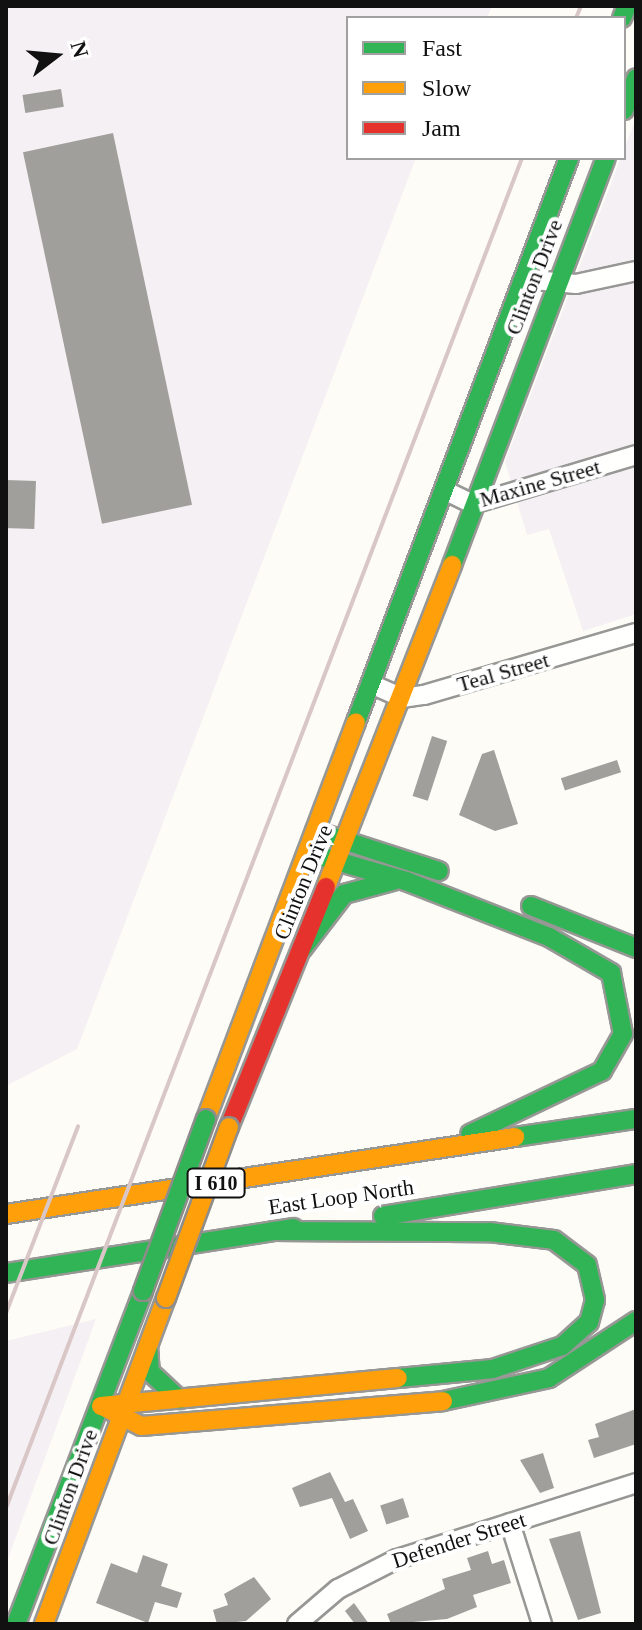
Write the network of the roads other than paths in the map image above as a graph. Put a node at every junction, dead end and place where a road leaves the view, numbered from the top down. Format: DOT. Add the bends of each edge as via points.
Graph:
graph roads {
  1 [pos="636,78"];
  2 [pos="626,105"];
  3 [pos="568,160"];
  4 [pos="605,160"];
  5 [pos="636,271"];
  6 [pos="524,279"];
  7 [pos="557,282"];
  8 [pos="636,455"];
  9 [pos="446,491"];
  10 [pos="473,504"];
  11 [pos="636,633"];
  12 [pos="371,684"];
  13 [pos="402,698"];
  14 [pos="315,831"];
  15 [pos="345,841"];
  16 [pos="309,853"];
  17 [pos="333,861"];
  18 [pos="406,881"];
  19 [pos="636,948"];
  20 [pos="302,949"];
  21 [pos="636,1119"];
  22 [pos="427,1153"];
  23 [pos="636,1174"];
  24 [pos="6,1214"];
  25 [pos="273,1231"];
  26 [pos="6,1273"];
  27 [pos="636,1321"];
  28 [pos="148,1346"];
  29 [pos="179,1399"];
  30 [pos="101,1406"];
  31 [pos="124,1412"];
  32 [pos="636,1483"];
  33 [pos="510,1523"];
  34 [pos="16,1624"];
  35 [pos="44,1624"];
  36 [pos="297,1624"];
  37 [pos="542,1624"];
  1 -- 2 [label="main road"];
  3 -- 6 [label="main road, Clinton Drive"];
  4 -- 7 [label="main road, Clinton Drive"];
  5 -- 7 [label="street"];
  6 -- 7 [label="street"];
  6 -- 9 [label="main road, Clinton Drive"];
  7 -- 10 [label="main road, Clinton Drive"];
  8 -- 10 [label="street, Maxine Street"];
  9 -- 10 [label="street, Maxine Street"];
  9 -- 12 [label="main road, Clinton Drive"];
  10 -- 13 [label="main road, Clinton Drive"];
  11 -- 13 [label="street, Teal Street"];
  12 -- 13 [label="street"];
  12 -- 14 [label="main road, Clinton Drive"];
  13 -- 15 [label="main road, Clinton Drive"];
  14 -- 15 [label="main road"];
  14 -- 16 [label="main road, Clinton Drive"];
  15 -- 17 [label="main road, Clinton Drive"];
  15 -- 19 [label="main road"];
  16 -- 17 [label="main road"];
  16 -- 30 [label="main road, Clinton Drive, bridge"];
  17 -- 18 [label="main road"];
  17 -- 20 [label="main road, Clinton Drive"];
  18 -- 20 [label="main road" via="369,882 344,894"];
  18 -- 22 [label="main road" via="574,948 611,973 621,1005 623,1034 602,1071"];
  20 -- 28 [label="main road, Clinton Drive, bridge"];
  21 -- 22 [label="main road, East Loop North / I 610"];
  22 -- 24 [label="main road, East Loop North / I 610"];
  23 -- 25 [label="main road, East Loop North"];
  25 -- 26 [label="main road, East Loop North"];
  25 -- 29 [label="main road" via="489,1232 554,1240 587,1265 595,1300 589,1322 562,1346 493,1369"];
  27 -- 31 [label="main road" via="549,1378 480,1396 141,1426"];
  28 -- 29 [label="main road" via="150,1372"];
  28 -- 31 [label="main road, Clinton Drive"];
  29 -- 31 [label="main road"];
  30 -- 31 [label="main road"];
  30 -- 34 [label="main road, Clinton Drive"];
  31 -- 35 [label="main road, Clinton Drive"];
  32 -- 33 [label="street, Defender Street"];
  33 -- 36 [label="street, Defender Street" via="377,1567"];
  33 -- 37 [label="street"];
}
